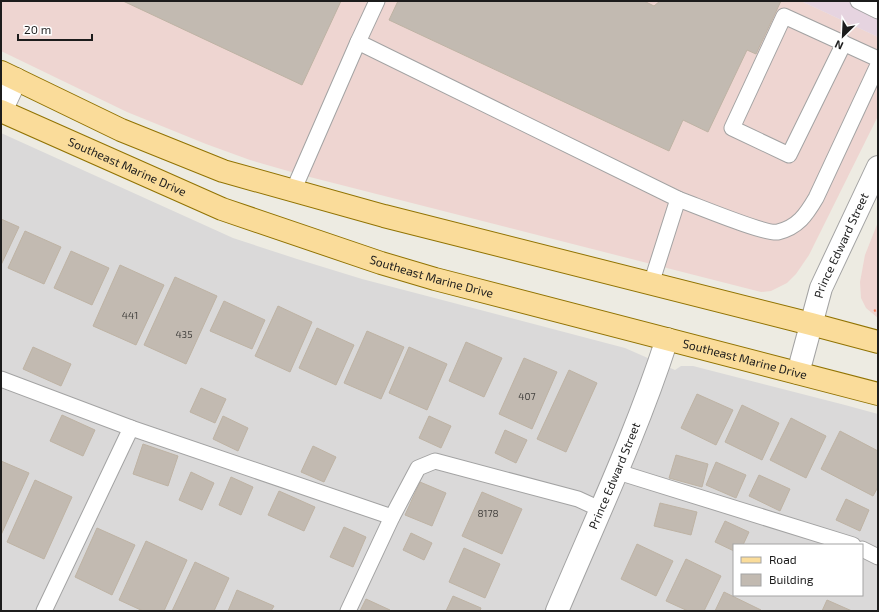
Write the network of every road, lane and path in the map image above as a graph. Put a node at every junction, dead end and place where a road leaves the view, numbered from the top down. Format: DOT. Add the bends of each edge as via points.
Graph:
graph roads {
  1 [pos="377,1"];
  2 [pos="858,1"];
  3 [pos="878,9"];
  4 [pos="358,42"];
  5 [pos="844,43"];
  6 [pos="878,59"];
  7 [pos="878,65"];
  8 [pos="8,76"];
  9 [pos="1,111"];
  10 [pos="878,167"];
  11 [pos="293,191"];
  12 [pos="678,198"];
  13 [pos="651,284"];
  14 [pos="878,309"];
  15 [pos="874,311"];
  16 [pos="812,324"];
  17 [pos="667,338"];
  18 [pos="878,342"];
  19 [pos="798,373"];
  20 [pos="1,379"];
  21 [pos="878,394"];
  22 [pos="131,428"];
  23 [pos="618,472"];
  24 [pos="602,510"];
  25 [pos="392,517"];
  26 [pos="850,544"];
  27 [pos="863,549"];
  28 [pos="878,556"];
  29 [pos="44,611"];
  30 [pos="348,611"];
  31 [pos="557,611"];
  1 -- 4 [label="lane"];
  2 -- 3 [label="lane"];
  4 -- 11 [label="lane"];
  4 -- 12 [label="lane"];
  5 -- 5 [label="lane" via="789,155 732,128 784,16"];
  5 -- 6 [label="lane"];
  7 -- 12 [label="lane" via="816,198 806,216 793,227 776,233 750,226"];
  8 -- 9 [label="street"];
  8 -- 11 [label="main road" via="136,136 223,171"];
  9 -- 17 [label="main road, Southeast Marine Drive" via="222,209 358,256 435,279"];
  10 -- 16 [label="street, Prince Edward Street" via="821,288"];
  11 -- 13 [label="main road"];
  12 -- 13 [label="lane"];
  13 -- 16 [label="main road"];
  14 -- 15 [label="path"];
  16 -- 18 [label="main road"];
  16 -- 19 [label="street, Prince Edward Street"];
  17 -- 19 [label="main road, Southeast Marine Drive"];
  17 -- 23 [label="street, Prince Edward Street" via="656,374"];
  19 -- 21 [label="main road, Southeast Marine Drive"];
  20 -- 22 [label="lane"];
  22 -- 25 [label="lane"];
  22 -- 29 [label="lane"];
  23 -- 24 [label="street, Prince Edward Street"];
  23 -- 26 [label="lane"];
  24 -- 25 [label="lane" via="578,500 435,461 418,468"];
  24 -- 31 [label="street, Prince Edward Street"];
  25 -- 30 [label="lane"];
  27 -- 28 [label="lane"];
}
